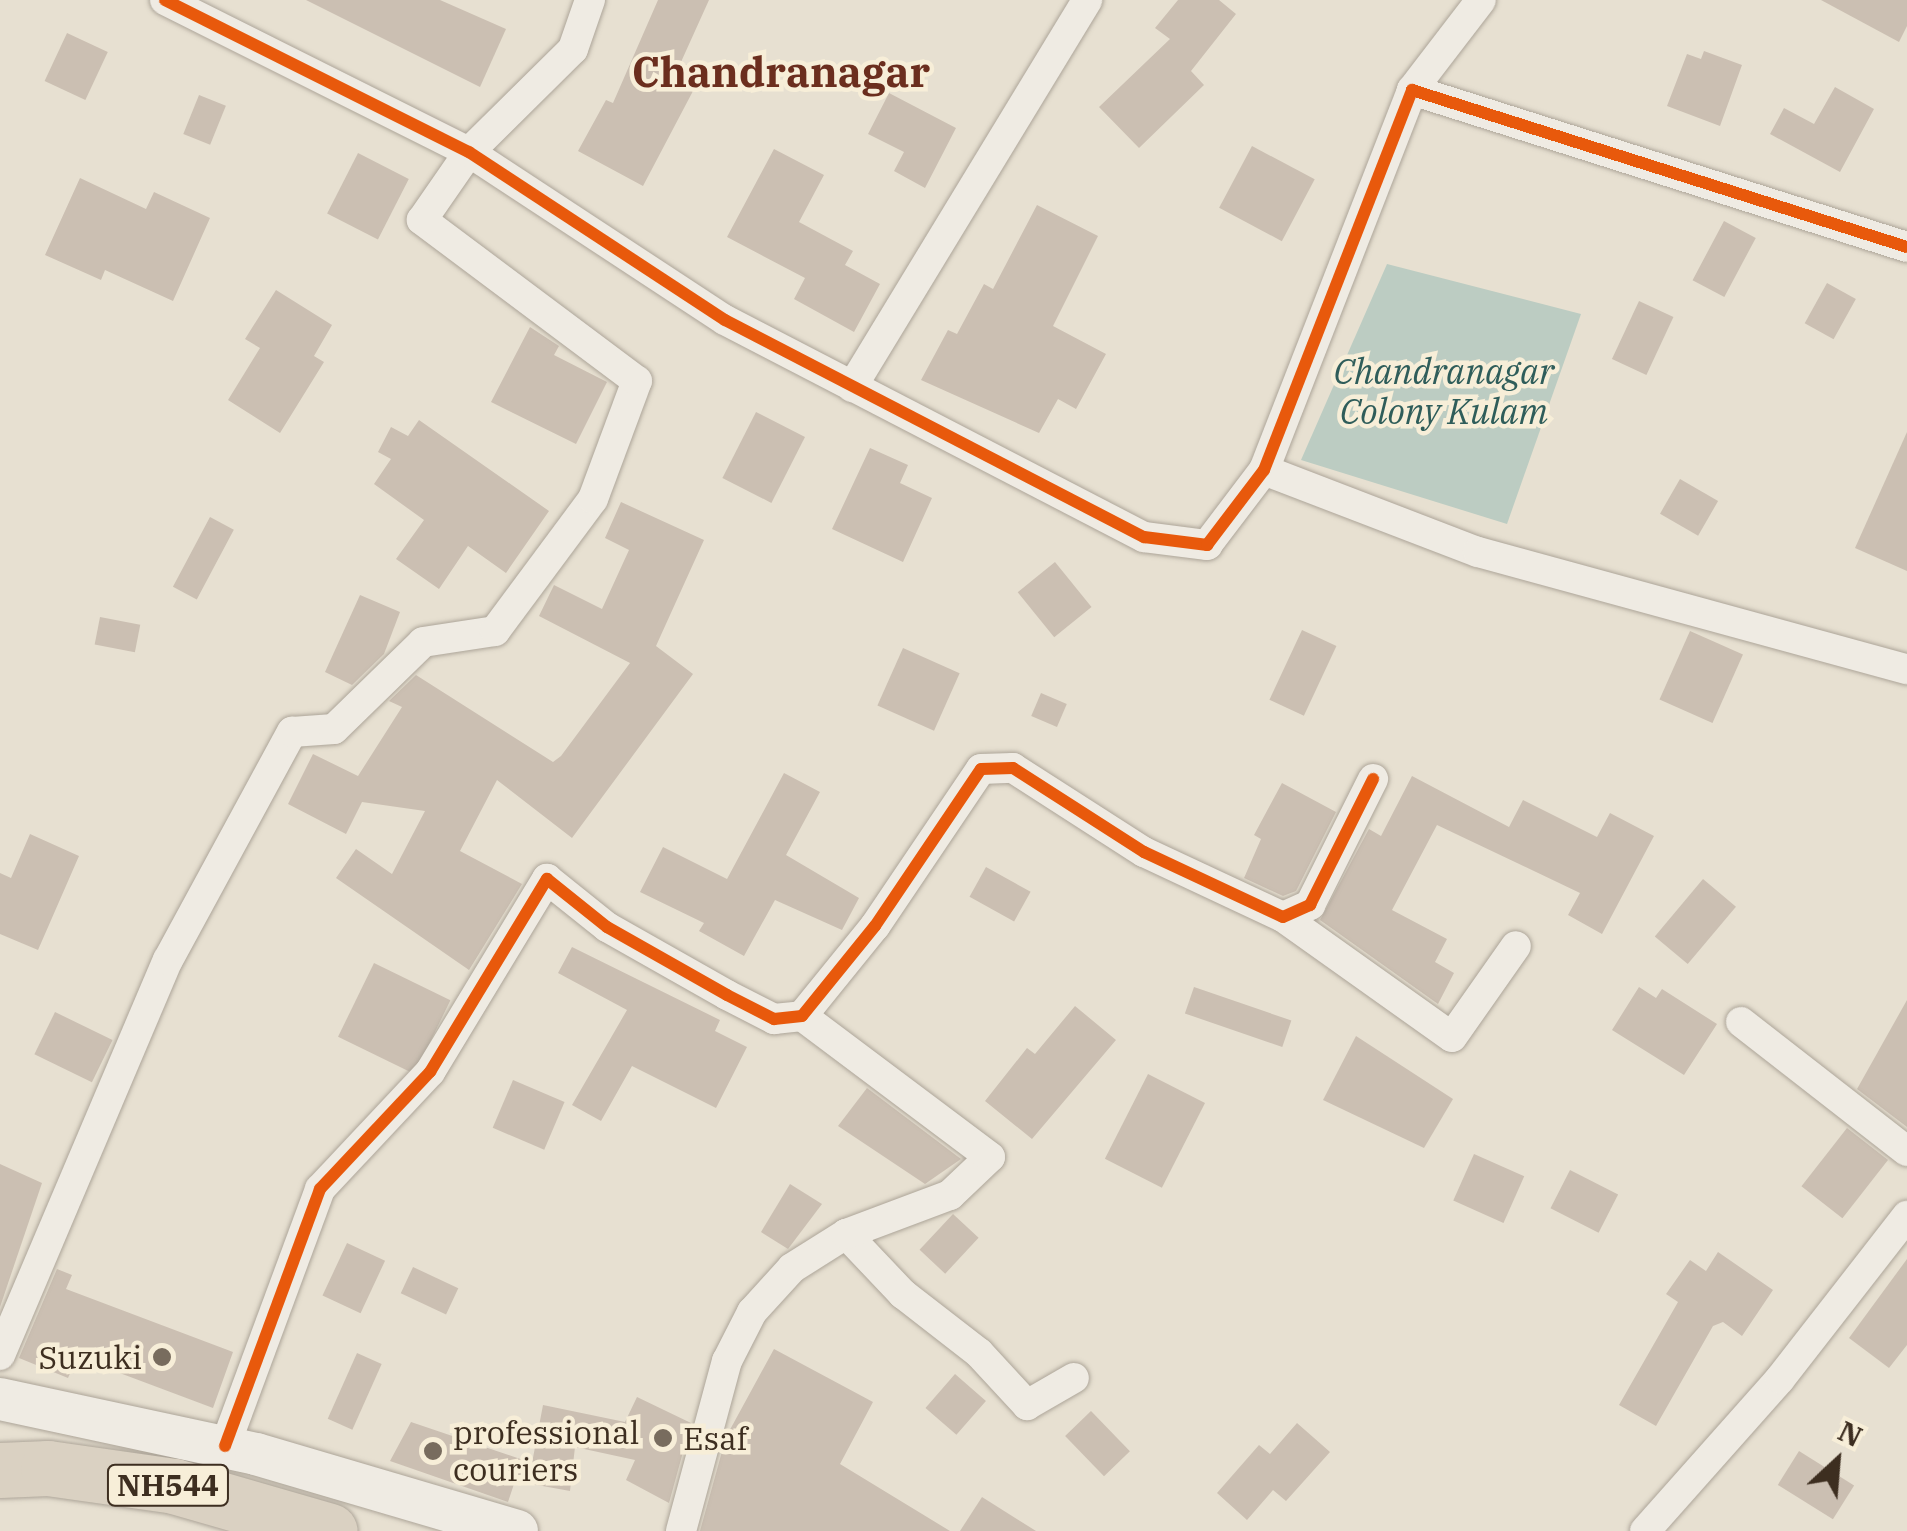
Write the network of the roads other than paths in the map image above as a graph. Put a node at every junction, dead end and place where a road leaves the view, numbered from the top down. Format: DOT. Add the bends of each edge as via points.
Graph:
graph roads {
  1 [pos="164,0"];
  2 [pos="590,0"];
  3 [pos="1087,0"];
  4 [pos="1482,0"];
  5 [pos="1412,90"];
  6 [pos="469,152"];
  7 [pos="1907,247"];
  8 [pos="852,388"];
  9 [pos="1264,470"];
  10 [pos="1907,669"];
  11 [pos="1372,779"];
  12 [pos="1283,917"];
  13 [pos="1516,946"];
  14 [pos="802,1016"];
  15 [pos="1741,1022"];
  16 [pos="1907,1151"];
  17 [pos="1907,1216"];
  18 [pos="846,1234"];
  19 [pos="0,1355"];
  20 [pos="1074,1378"];
  21 [pos="0,1399"];
  22 [pos="225,1446"];
  23 [pos="0,1470"];
  24 [pos="330,1531"];
  25 [pos="516,1531"];
  26 [pos="681,1531"];
  27 [pos="1645,1531"];
  1 -- 6 [label="street"];
  2 -- 6 [label="street" via="572,49"];
  3 -- 8 [label="street"];
  4 -- 5 [label="street"];
  5 -- 7 [label="street"];
  5 -- 9 [label="street"];
  6 -- 8 [label="street" via="725,320"];
  6 -- 19 [label="street" via="422,220 637,382 593,500 495,631 423,642 334,729 292,732 168,960"];
  8 -- 9 [label="street" via="1144,537 1207,545"];
  9 -- 10 [label="street" via="1478,552"];
  11 -- 12 [label="street" via="1310,905"];
  12 -- 13 [label="street" via="1452,1037"];
  12 -- 14 [label="street" via="1144,852 1013,768 981,769 875,926"];
  14 -- 18 [label="street" via="990,1157 950,1195"];
  14 -- 22 [label="street" via="774,1019 727,995 607,926 548,880 430,1072 320,1190"];
  15 -- 16 [label="street"];
  17 -- 27 [label="street" via="1780,1378"];
  18 -- 20 [label="street" via="903,1294 979,1353 1026,1405"];
  18 -- 26 [label="street" via="792,1268 752,1312 727,1361"];
  21 -- 22 [label="street"];
  22 -- 25 [label="street"];
  23 -- 24 [label="highway, NH544" via="48,1468 174,1486"];
}
